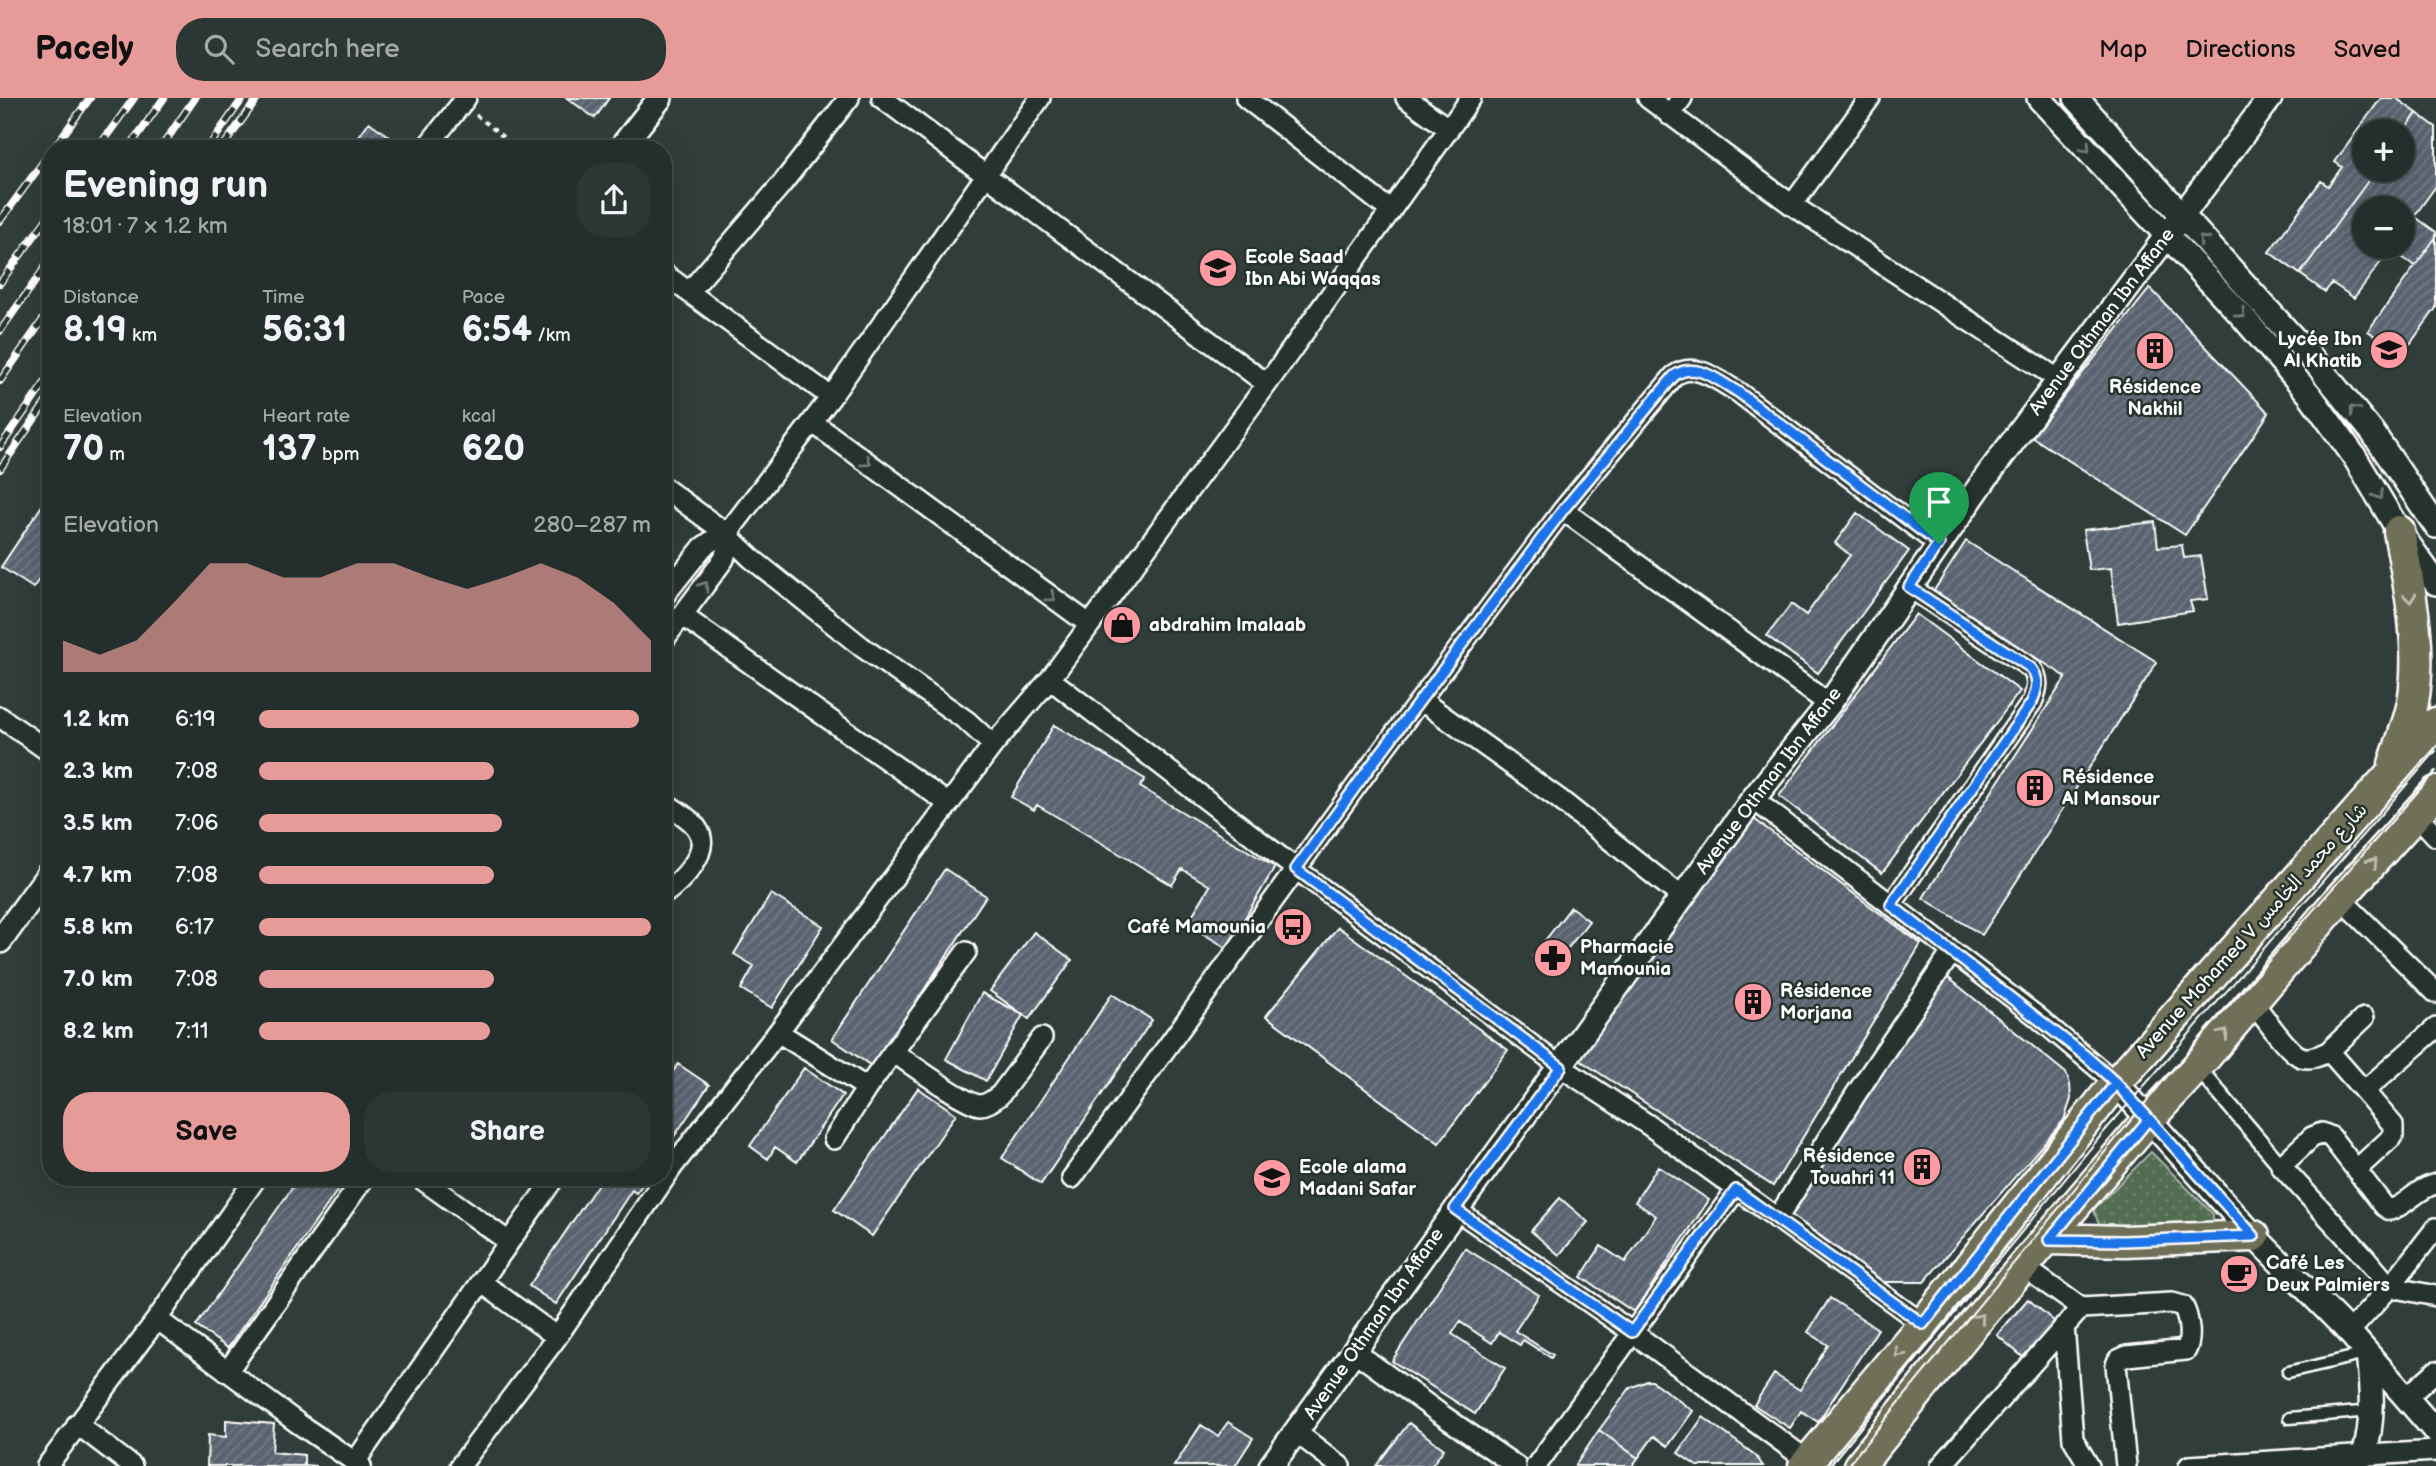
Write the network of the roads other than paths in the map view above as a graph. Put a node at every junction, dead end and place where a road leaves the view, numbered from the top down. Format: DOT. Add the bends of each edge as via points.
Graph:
graph roads {
  1 [pos="660,98"];
  2 [pos="849,98"];
  3 [pos="881,98"];
  4 [pos="1041,98"];
  5 [pos="1406,98"];
  6 [pos="1471,98"];
  7 [pos="1648,98"];
  8 [pos="1682,98"];
  9 [pos="1870,98"];
  10 [pos="2039,98"];
  11 [pos="2076,98"];
  12 [pos="2270,98"];
  13 [pos="1252,100"];
  14 [pos="463,101"];
  15 [pos="1669,116"];
  16 [pos="1449,129"];
  17 [pos="432,140"];
  18 [pos="627,140"];
  19 [pos="987,175"];
  20 [pos="1792,205"];
  21 [pos="1391,211"];
  22 [pos="2182,216"];
  23 [pos="2166,235"];
  24 [pos="672,280"];
  25 [pos="689,292"];
  26 [pos="2058,379"];
  27 [pos="1267,384"];
  28 [pos="831,397"];
  29 [pos="812,422"];
  30 [pos="672,493"];
  31 [pos="1563,510"];
  32 [pos="2436,526"];
  33 [pos="2399,531"];
  34 [pos="729,532"];
  35 [pos="1939,544"];
  36 [pos="2436,583"];
  37 [pos="672,585"];
  38 [pos="1909,587"];
  39 [pos="683,616"];
  40 [pos="1089,624"];
  41 [pos="672,630"];
  42 [pos="1050,679"];
  43 [pos="1422,701"];
  44 [pos="1829,704"];
  45 [pos="0,717"];
  46 [pos="2436,723"];
  47 [pos="993,745"];
  48 [pos="42,746"];
  49 [pos="2389,779"];
  50 [pos="2436,792"];
  51 [pos="1753,799"];
  52 [pos="948,804"];
  53 [pos="672,809"];
  54 [pos="2416,814"];
  55 [pos="2436,836"];
  56 [pos="1296,869"];
  57 [pos="42,883"];
  58 [pos="672,887"];
  59 [pos="1683,898"];
  60 [pos="2340,898"];
  61 [pos="1891,905"];
  62 [pos="0,941"];
  63 [pos="966,952"];
  64 [pos="1952,952"];
  65 [pos="2436,993"];
  66 [pos="2252,1002"];
  67 [pos="2364,1018"];
  68 [pos="2436,1028"];
  69 [pos="778,1032"];
  70 [pos="1042,1038"];
  71 [pos="2329,1051"];
  72 [pos="893,1052"];
  73 [pos="1561,1067"];
  74 [pos="2197,1067"];
  75 [pos="2116,1083"];
  76 [pos="867,1088"];
  77 [pos="2364,1091"];
  78 [pos="2148,1120"];
  79 [pos="834,1139"];
  80 [pos="2281,1166"];
  81 [pos="672,1167"];
  82 [pos="2356,1170"];
  83 [pos="1072,1178"];
  84 [pos="2436,1184"];
  85 [pos="250,1186"];
  86 [pos="358,1186"];
  87 [pos="431,1186"];
  88 [pos="548,1186"];
  89 [pos="659,1186"];
  90 [pos="1736,1190"];
  91 [pos="1455,1209"];
  92 [pos="1777,1219"];
  93 [pos="2433,1232"];
  94 [pos="2254,1236"];
  95 [pos="2049,1240"];
  96 [pos="509,1242"];
  97 [pos="2024,1267"];
  98 [pos="481,1282"];
  99 [pos="2390,1287"];
  100 [pos="2436,1296"];
  101 [pos="2081,1308"];
  102 [pos="157,1319"];
  103 [pos="1923,1324"];
  104 [pos="2064,1326"];
  105 [pos="1632,1332"];
  106 [pos="2349,1332"];
  107 [pos="557,1337"];
  108 [pos="1354,1352"];
  109 [pos="2368,1354"];
  110 [pos="2436,1371"];
  111 [pos="227,1372"];
  112 [pos="2288,1372"];
  113 [pos="2407,1396"];
  114 [pos="2372,1411"];
  115 [pos="2289,1418"];
  116 [pos="77,1424"];
  117 [pos="1296,1432"];
  118 [pos="2436,1432"];
  119 [pos="2436,1451"];
  120 [pos="2356,1459"];
  121 [pos="1806,1463"];
  122 [pos="358,1464"];
  123 [pos="2241,1464"];
  124 [pos="47,1466"];
  125 [pos="132,1466"];
  126 [pos="460,1466"];
  127 [pos="1271,1466"];
  128 [pos="1340,1466"];
  129 [pos="1516,1466"];
  130 [pos="1536,1466"];
  131 [pos="1859,1466"];
  132 [pos="1941,1466"];
  133 [pos="2089,1466"];
  134 [pos="2126,1466"];
  135 [pos="2189,1466"];
  1 -- 18 [label="street"];
  2 -- 25 [label="street"];
  3 -- 19 [label="street"];
  4 -- 19 [label="street"];
  5 -- 16 [label="street"];
  6 -- 16 [label="street"];
  7 -- 15 [label="street"];
  8 -- 15 [label="street"];
  9 -- 20 [label="street"];
  10 -- 23 [label="street, one-way"];
  11 -- 22 [label="street"];
  12 -- 22 [label="street, Avenue Othman Ibn Affane"];
  13 -- 21 [label="street"];
  14 -- 17 [label="street"];
  15 -- 20 [label="street"];
  16 -- 21 [label="street"];
  19 -- 27 [label="street"];
  19 -- 28 [label="street"];
  20 -- 26 [label="street"];
  21 -- 27 [label="street"];
  22 -- 23 [label="street, Avenue Othman Ibn Affane"];
  32 -- 22 [label="street, one-way" via="2365,423"];
  23 -- 26 [label="street, Avenue Othman Ibn Affane"];
  23 -- 33 [label="street, one-way" via="2310,395 2372,483"];
  24 -- 25 [label="street"];
  25 -- 28 [label="street"];
  26 -- 35 [label="street, Avenue Othman Ibn Affane"];
  27 -- 40 [label="street"];
  28 -- 29 [label="street"];
  29 -- 34 [label="street"];
  29 -- 40 [label="street, one-way"];
  30 -- 34 [label="street"];
  31 -- 35 [label="street" via="1674,376 1694,370 1738,392"];
  31 -- 43 [label="street"];
  31 -- 44 [label="street"];
  33 -- 36 [label="street"];
  33 -- 49 [label="main road, one-way" via="2413,618 2415,679 2413,702"];
  34 -- 37 [label="street" via="697,553"];
  39 -- 34 [label="street, one-way" via="724,559"];
  34 -- 47 [label="street" via="751,558"];
  35 -- 38 [label="street, Avenue Othman Ibn Affane"];
  38 -- 44 [label="street, Avenue Othman Ibn Affane"];
  38 -- 61 [label="street" via="2031,668 2037,685 2032,702"];
  39 -- 41 [label="street"];
  39 -- 52 [label="street"];
  40 -- 42 [label="street"];
  42 -- 47 [label="street"];
  42 -- 56 [label="street"];
  43 -- 56 [label="street"];
  43 -- 59 [label="street" via="1559,799"];
  44 -- 51 [label="street, Avenue Othman Ibn Affane"];
  45 -- 48 [label="street"];
  46 -- 49 [label="main road, Avenue Mohamed V شارع محمد الخامس"];
  47 -- 52 [label="street"];
  49 -- 75 [label="main road, Avenue Mohamed V شارع محمد الخامس"];
  50 -- 54 [label="main road"];
  51 -- 59 [label="street, Avenue Othman Ibn Affane"];
  51 -- 61 [label="street"];
  52 -- 69 [label="street"];
  53 -- 58 [label="street" via="698,829 702,840 699,854"];
  54 -- 55 [label="street"];
  60 -- 54 [label="main road, one-way"];
  56 -- 73 [label="street"];
  56 -- 83 [label="street"];
  57 -- 62 [label="street"];
  59 -- 73 [label="street, Avenue Othman Ibn Affane"];
  60 -- 65 [label="street"];
  60 -- 66 [label="main road"];
  61 -- 64 [label="street"];
  63 -- 72 [label="street"];
  64 -- 75 [label="street"];
  64 -- 92 [label="street"];
  66 -- 71 [label="street" via="2296,1054 2312,1058"];
  74 -- 66 [label="main road, one-way"];
  67 -- 71 [label="street"];
  68 -- 77 [label="street"];
  69 -- 76 [label="street"];
  69 -- 81 [label="street"];
  70 -- 72 [label="street" via="1000,1094 980,1105"];
  71 -- 77 [label="street"];
  72 -- 76 [label="street"];
  73 -- 90 [label="street"];
  73 -- 91 [label="street, Avenue Othman Ibn Affane"];
  74 -- 78 [label="main road"];
  74 -- 80 [label="street"];
  75 -- 78 [label="street"];
  75 -- 103 [label="main road, Avenue Mohamed V شارع محمد الخامس"];
  76 -- 79 [label="street"];
  77 -- 82 [label="street" via="2393,1125 2393,1136"];
  78 -- 94 [label="street"];
  78 -- 95 [label="main road"];
  80 -- 82 [label="street" via="2322,1133 2331,1137"];
  80 -- 99 [label="street"];
  82 -- 84 [label="street" via="2390,1210 2425,1186"];
  85 -- 102 [label="street"];
  86 -- 111 [label="street"];
  87 -- 96 [label="street"];
  88 -- 96 [label="street"];
  89 -- 107 [label="street"];
  90 -- 92 [label="street"];
  90 -- 105 [label="street"];
  91 -- 105 [label="street"];
  91 -- 108 [label="street, Avenue Othman Ibn Affane"];
  92 -- 103 [label="street"];
  93 -- 99 [label="street"];
  94 -- 95 [label="main road"];
  94 -- 106 [label="street"];
  95 -- 97 [label="main road"];
  96 -- 98 [label="street"];
  97 -- 101 [label="street"];
  131 -- 97 [label="main road, one-way"];
  98 -- 107 [label="street"];
  98 -- 122 [label="street"];
  99 -- 100 [label="street"];
  99 -- 106 [label="street"];
  101 -- 104 [label="street"];
  101 -- 134 [label="street" via="2172,1303 2186,1311 2190,1344 2186,1350 2127,1356 2116,1365"];
  102 -- 111 [label="street"];
  102 -- 116 [label="street"];
  103 -- 121 [label="main road, Avenue Mohamed V شارع محمد الخامس, one-way"];
  104 -- 132 [label="street"];
  104 -- 133 [label="street" via="2073,1440"];
  105 -- 121 [label="street"];
  105 -- 130 [label="street"];
  106 -- 109 [label="street"];
  107 -- 126 [label="street"];
  108 -- 117 [label="street, Avenue Othman Ibn Affane"];
  108 -- 129 [label="street"];
  109 -- 112 [label="lane"];
  109 -- 113 [label="street"];
  109 -- 114 [label="street"];
  110 -- 113 [label="street"];
  111 -- 122 [label="street"];
  113 -- 118 [label="street"];
  114 -- 115 [label="lane"];
  114 -- 120 [label="street" via="2368,1440"];
  116 -- 124 [label="street"];
  116 -- 125 [label="street"];
  117 -- 127 [label="street, Avenue Othman Ibn Affane"];
  117 -- 128 [label="street"];
  119 -- 120 [label="street"];
  120 -- 123 [label="street"];
  123 -- 135 [label="street"];
}
